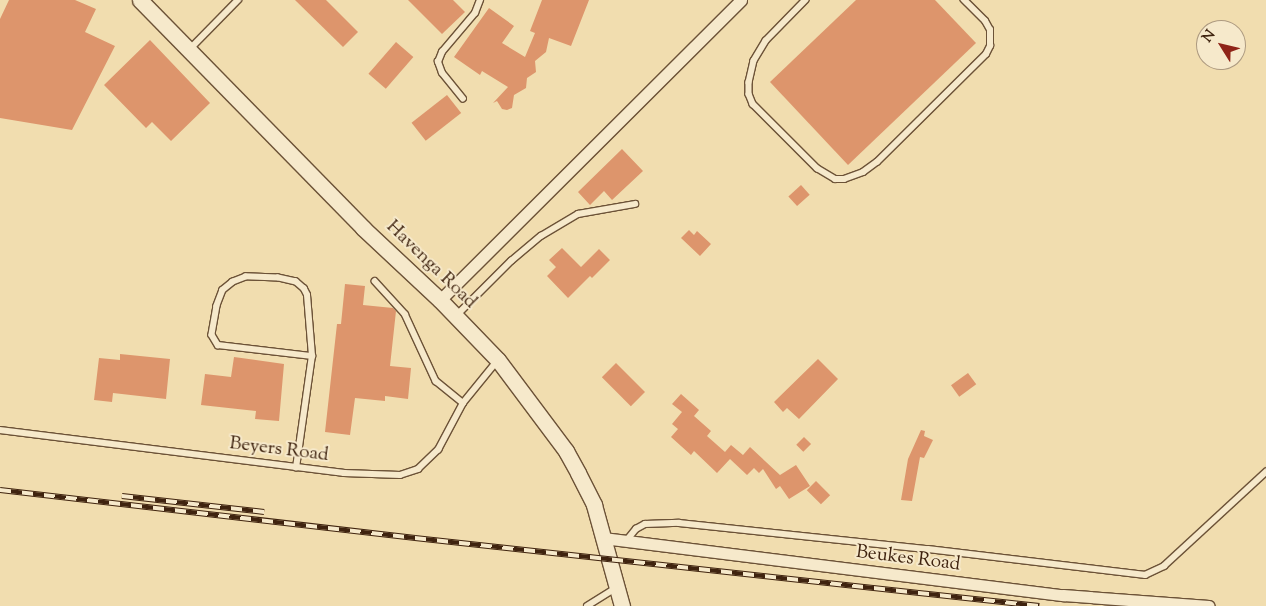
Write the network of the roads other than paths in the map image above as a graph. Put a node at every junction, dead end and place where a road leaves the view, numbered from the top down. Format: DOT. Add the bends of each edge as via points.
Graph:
graph roads {
  1 [pos="140,0"];
  2 [pos="238,0"];
  3 [pos="480,0"];
  4 [pos="742,0"];
  5 [pos="806,0"];
  6 [pos="964,0"];
  7 [pos="188,50"];
  8 [pos="463,99"];
  9 [pos="635,204"];
  10 [pos="375,281"];
  11 [pos="440,300"];
  12 [pos="456,316"];
  13 [pos="312,356"];
  14 [pos="498,360"];
  15 [pos="464,403"];
  16 [pos="0,430"];
  17 [pos="296,468"];
  18 [pos="1266,472"];
  19 [pos="603,538"];
  20 [pos="625,542"];
  21 [pos="616,588"];
  22 [pos="587,606"];
  23 [pos="622,606"];
  24 [pos="1209,606"];
  1 -- 7 [label="street, Havenga Road"];
  2 -- 7 [label="lane"];
  3 -- 8 [label="lane" via="475,13 442,52 438,62 442,73"];
  4 -- 11 [label="street"];
  5 -- 6 [label="lane" via="772,32 754,61 748,82 752,104 825,174 844,179 877,162 986,54 990,46 990,30"];
  7 -- 11 [label="street, Havenga Road" via="363,228"];
  9 -- 12 [label="lane" via="578,214 541,236"];
  10 -- 15 [label="lane" via="405,314 436,381"];
  11 -- 12 [label="street, Havenga Road"];
  12 -- 14 [label="street, Havenga Road"];
  13 -- 13 [label="lane" via="218,346 212,335 217,306 224,290 233,282 246,278 288,280 300,285 310,306"];
  13 -- 17 [label="lane"];
  14 -- 15 [label="lane, Beyers Road"];
  14 -- 19 [label="street, Havenga Road" via="566,451 594,505"];
  15 -- 17 [label="lane, Beyers Road" via="438,450 411,472 386,476"];
  16 -- 17 [label="lane, Beyers Road"];
  18 -- 20 [label="lane" via="1164,566 1145,575 679,523 645,524"];
  19 -- 20 [label="street, Beukes Road"];
  19 -- 21 [label="street, Havenga Road"];
  20 -- 24 [label="street, Beukes Road" via="1063,596"];
  21 -- 22 [label="lane"];
  21 -- 23 [label="street, Havenga Road"];
}
